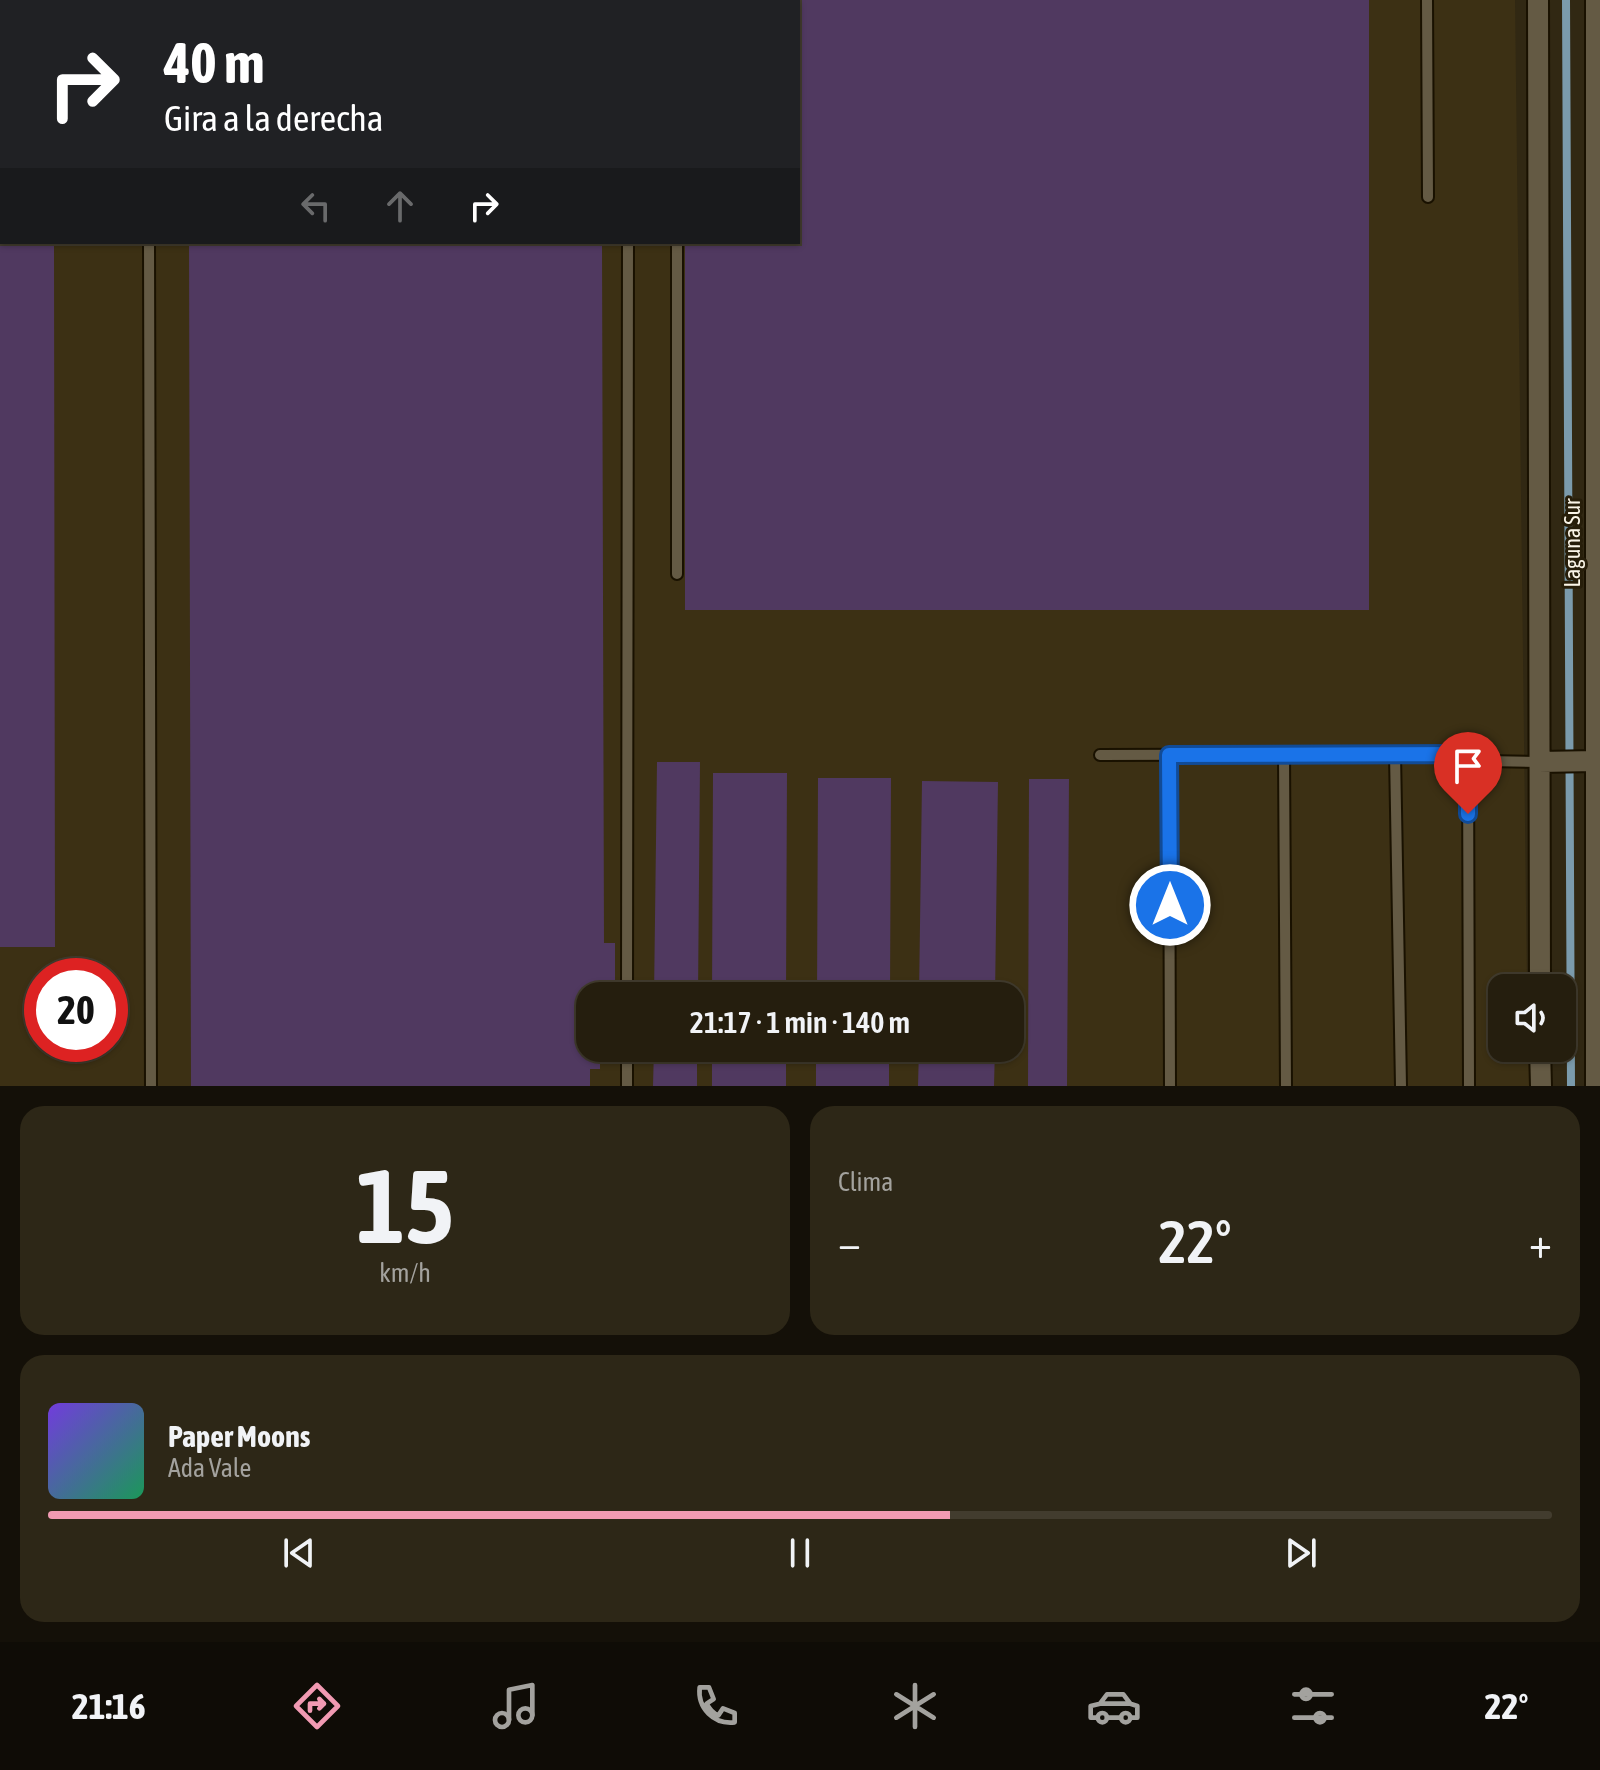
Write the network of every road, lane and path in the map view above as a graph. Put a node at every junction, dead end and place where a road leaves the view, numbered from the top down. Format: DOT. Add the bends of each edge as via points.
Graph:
graph roads {
  1 [pos="1427,0"];
  2 [pos="1538,0"];
  3 [pos="1596,0"];
  4 [pos="1598,155"];
  5 [pos="1428,197"];
  6 [pos="149,244"];
  7 [pos="628,244"];
  8 [pos="677,244"];
  9 [pos="677,574"];
  10 [pos="1284,754"];
  11 [pos="1395,754"];
  12 [pos="1468,754"];
  13 [pos="1100,755"];
  14 [pos="1169,755"];
  15 [pos="1547,762"];
  16 [pos="1590,762"];
  17 [pos="1540,974"];
  18 [pos="627,982"];
  19 [pos="627,1062"];
  20 [pos="1540,1062"];
  21 [pos="151,1086"];
  22 [pos="627,1086"];
  23 [pos="1170,1086"];
  24 [pos="1286,1086"];
  25 [pos="1401,1086"];
  26 [pos="1469,1086"];
  27 [pos="1541,1086"];
  28 [pos="1596,1086"];
  1 -- 5 [label="lane"];
  2 -- 15 [label="street, Laguna Sur"];
  3 -- 4 [label="street, Laguna Sur"];
  4 -- 16 [label="street, Laguna Sur"];
  6 -- 21 [label="lane"];
  7 -- 18 [label="lane"];
  8 -- 9 [label="lane"];
  10 -- 11 [label="lane"];
  10 -- 14 [label="lane"];
  10 -- 24 [label="lane"];
  11 -- 12 [label="lane"];
  11 -- 25 [label="lane"];
  12 -- 15 [label="lane" via="1486,761"];
  12 -- 26 [label="lane"];
  13 -- 14 [label="lane"];
  14 -- 23 [label="lane"];
  15 -- 16 [label="street"];
  15 -- 17 [label="street, Laguna Sur"];
  16 -- 28 [label="street, Laguna Sur"];
  19 -- 22 [label="lane"];
  20 -- 27 [label="street"];
}
